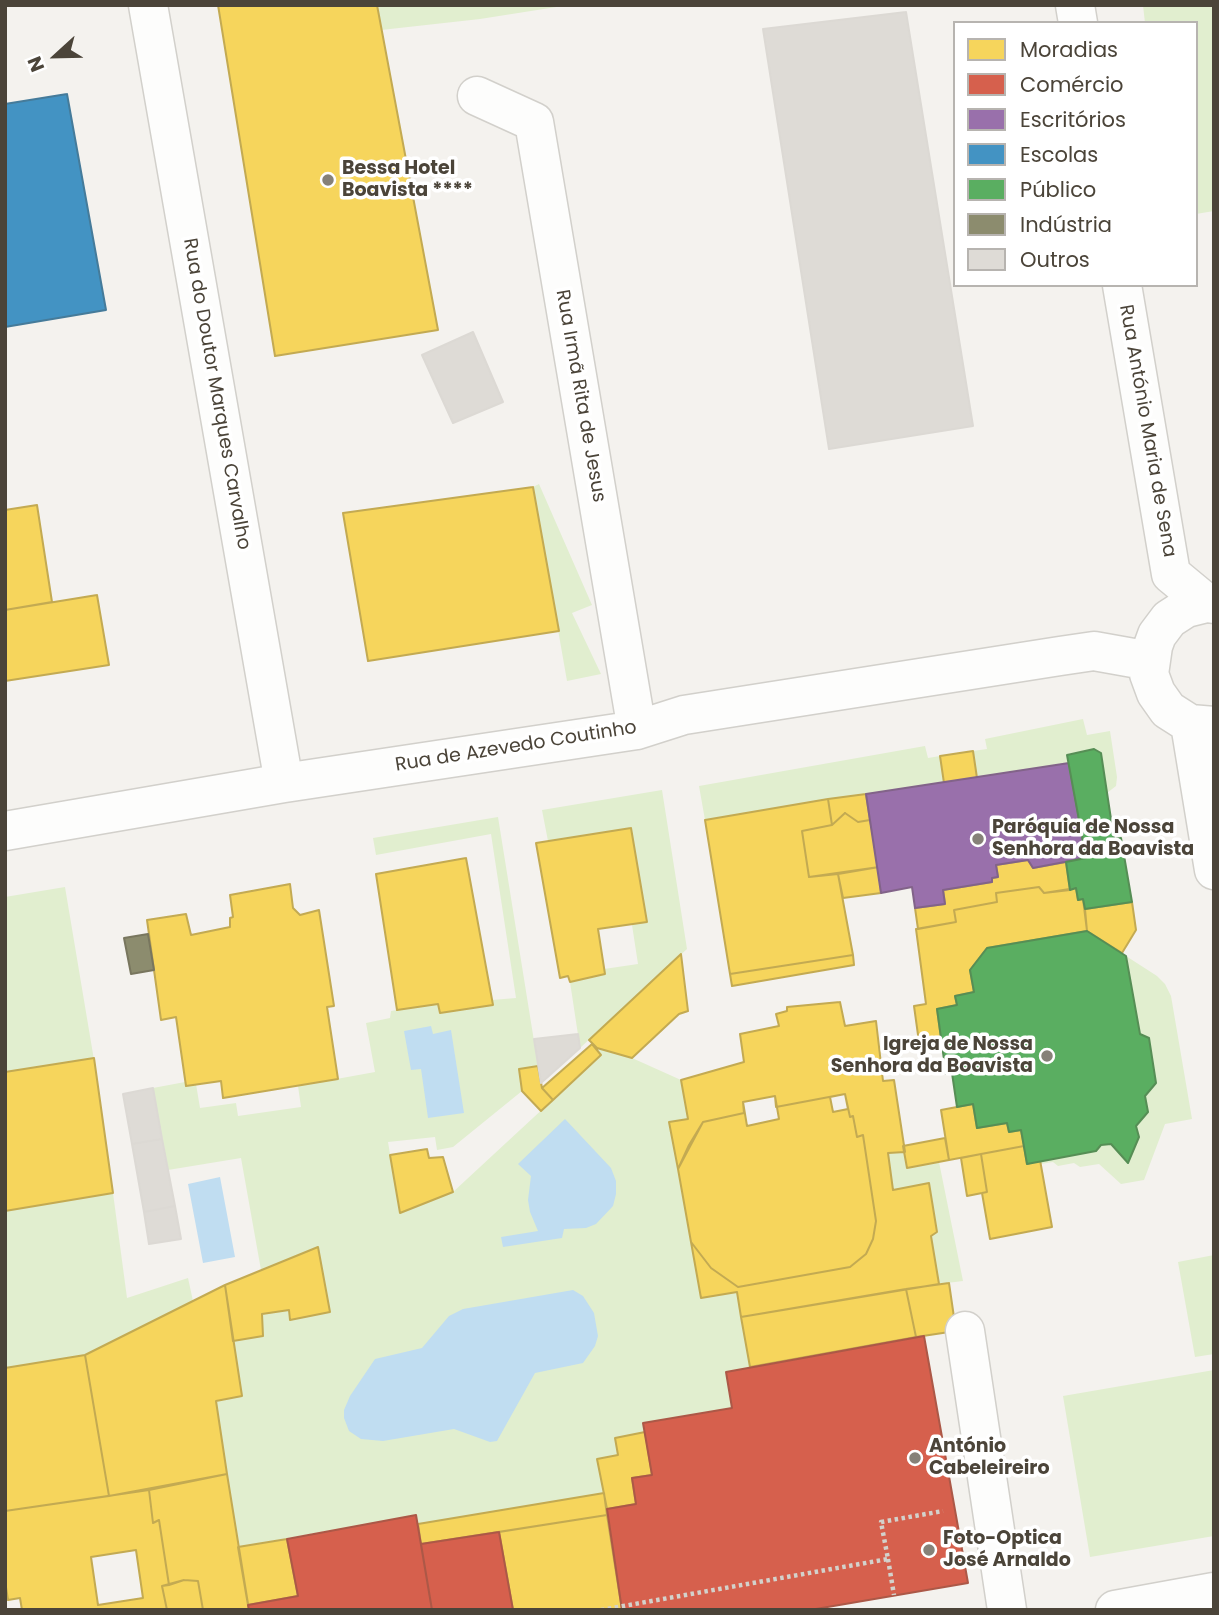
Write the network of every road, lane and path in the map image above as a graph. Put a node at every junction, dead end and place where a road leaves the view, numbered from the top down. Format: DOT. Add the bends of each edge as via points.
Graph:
graph roads {
  1 [pos="148,5"];
  2 [pos="477,96"];
  3 [pos="1122,287"];
  4 [pos="1210,603"];
  5 [pos="1150,661"];
  6 [pos="1202,725"];
  7 [pos="636,730"];
  8 [pos="284,783"];
  9 [pos="5,831"];
  10 [pos="1214,870"];
  11 [pos="965,1331"];
  12 [pos="955,1509"];
  13 [pos="888,1559"];
  14 [pos="1214,1592"];
  15 [pos="894,1595"];
  16 [pos="601,1610"];
  17 [pos="1007,1610"];
  18 [pos="1115,1610"];
  1 -- 8 [label="street, Rua do Doutor Marques Carvalho"];
  2 -- 7 [label="street, Rua Irmã Rita de Jesus" via="534,122"];
  3 -- 4 [label="street, Rua António Maria de Sena" via="1171,574"];
  4 -- 5 [label="street" via="1186,608 1169,619 1157,635"];
  5 -- 6 [label="street" via="1149,674 1167,710"];
  5 -- 7 [label="street, Rua de Azevedo Coutinho" via="1094,651 684,715"];
  6 -- 10 [label="street"];
  7 -- 8 [label="street, Rua de Azevedo Coutinho"];
  8 -- 9 [label="street, Rua de Azevedo Coutinho"];
  11 -- 17 [label="street"];
  12 -- 13 [label="path" via="881,1522"];
  13 -- 15 [label="path"];
  13 -- 16 [label="path"];
  14 -- 18 [label="street"];
}
